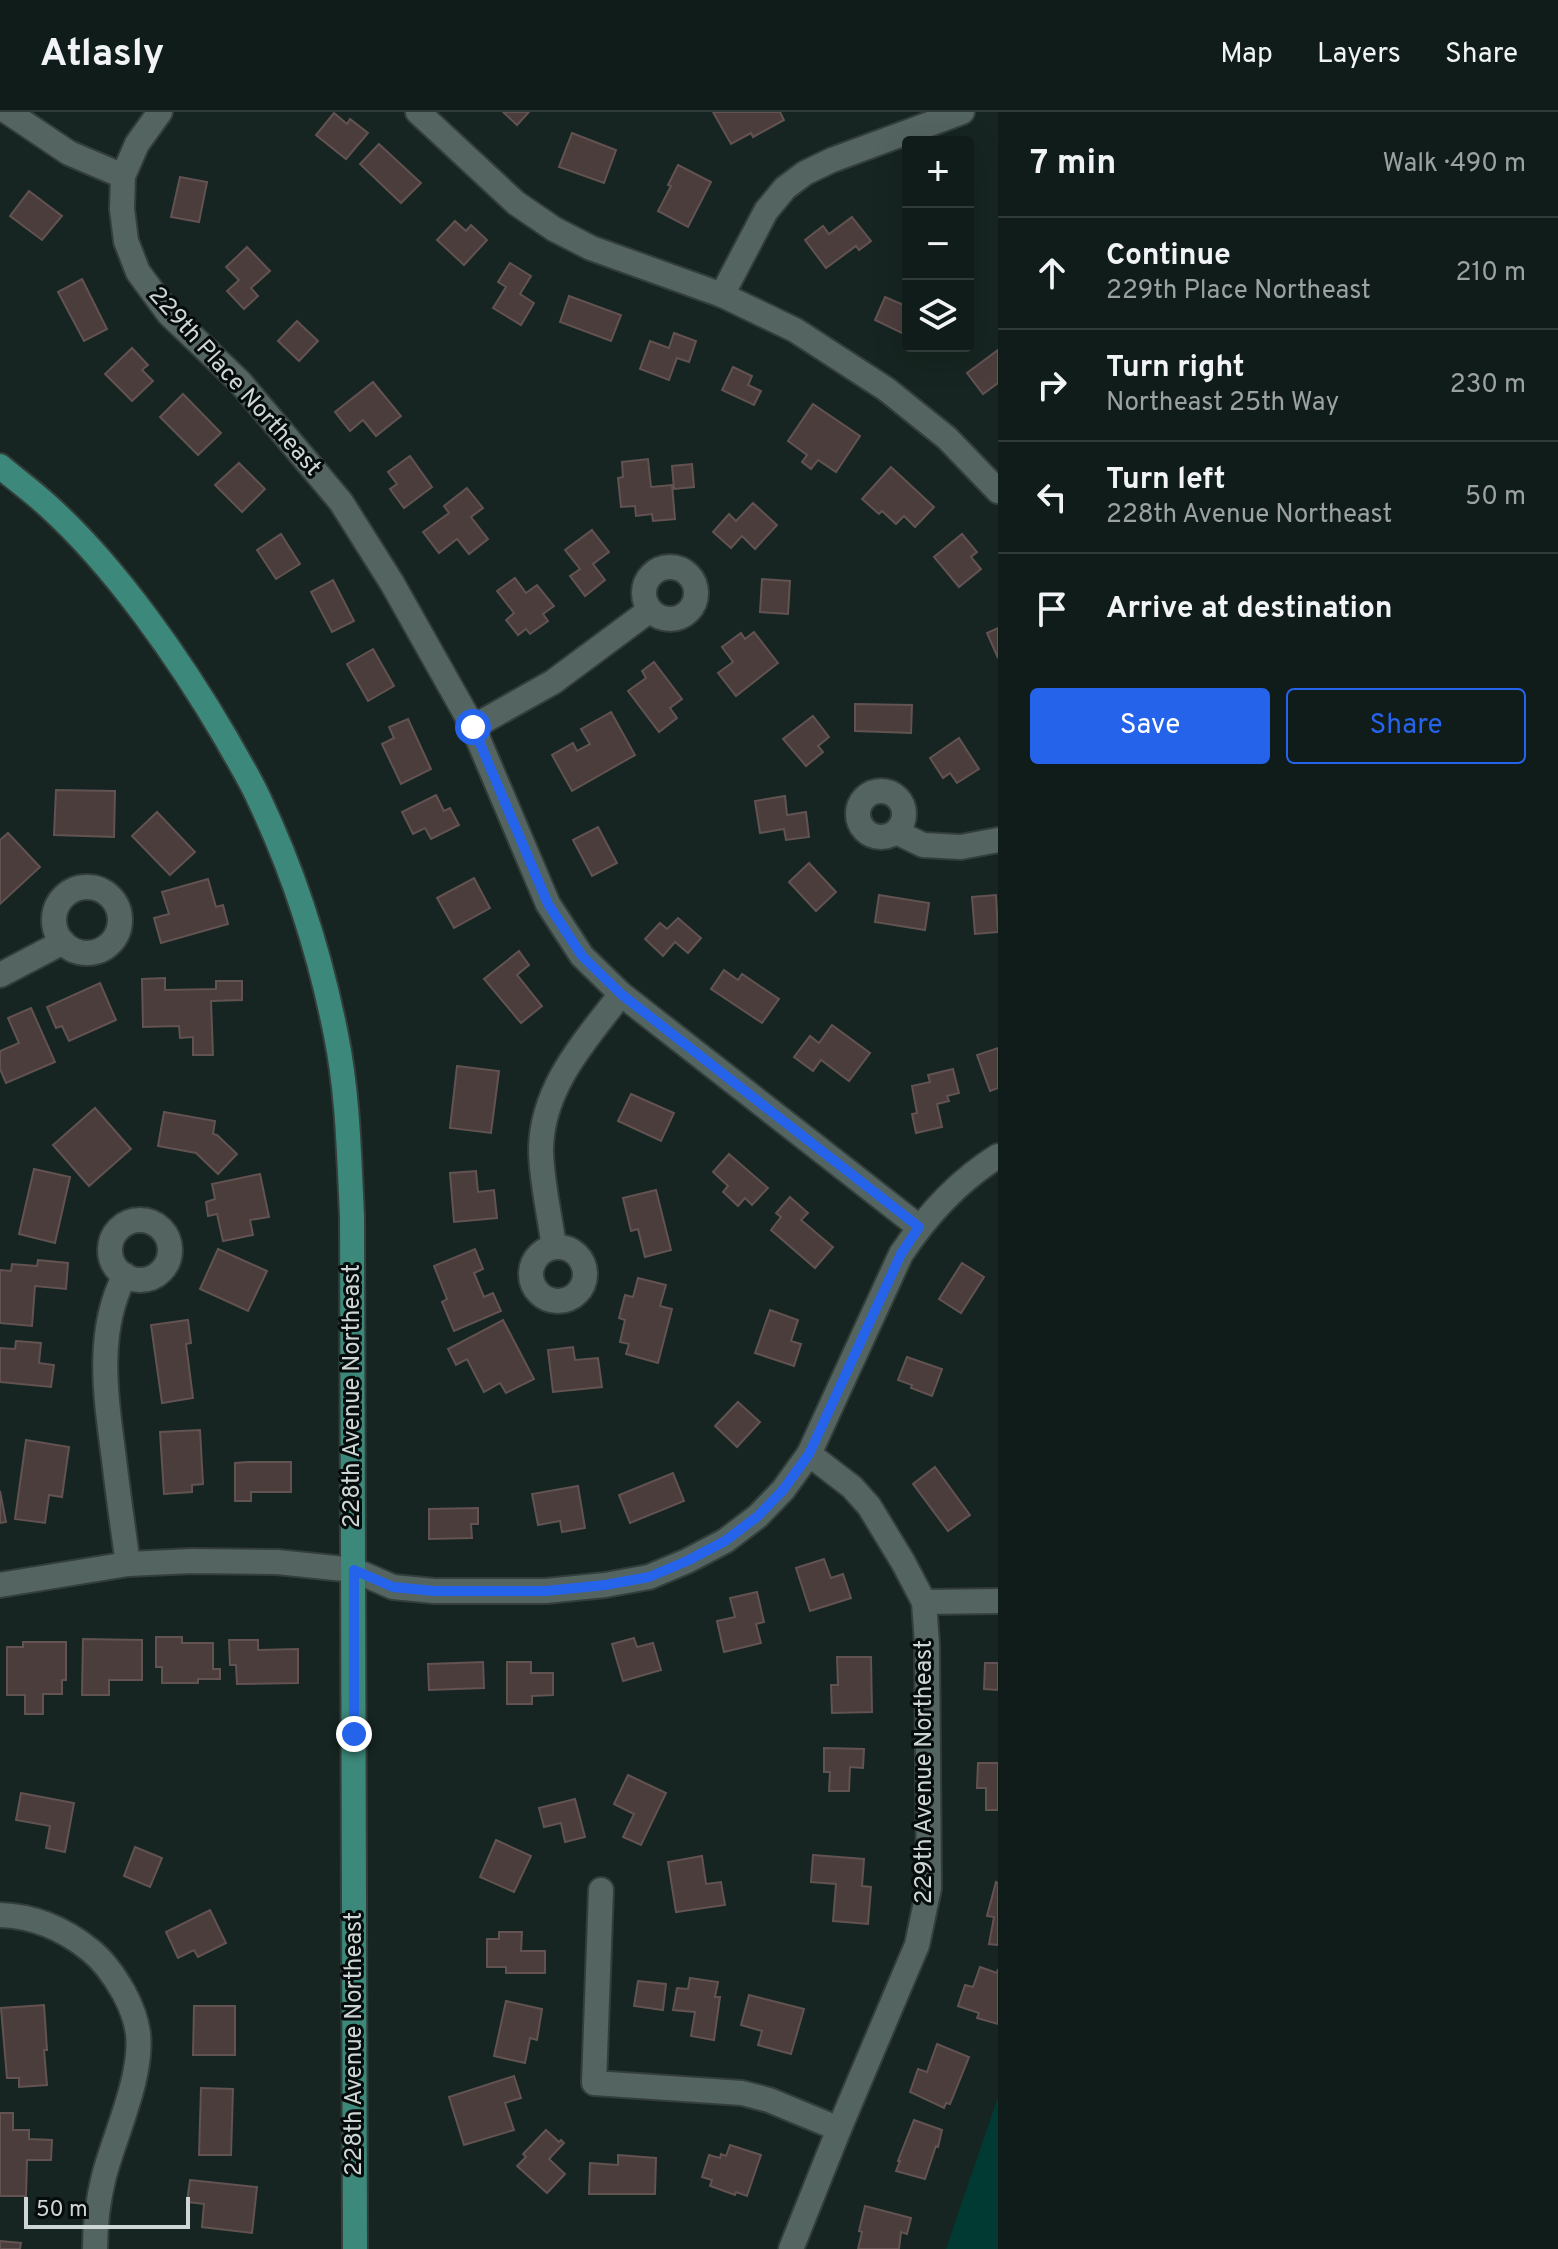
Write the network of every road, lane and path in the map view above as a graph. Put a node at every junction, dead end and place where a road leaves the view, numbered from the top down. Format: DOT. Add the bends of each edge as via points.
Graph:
graph roads {
  1 [pos="8,112"];
  2 [pos="160,112"];
  3 [pos="418,112"];
  4 [pos="962,112"];
  5 [pos="123,176"];
  6 [pos="722,295"];
  7 [pos="0,466"];
  8 [pos="996,483"];
  9 [pos="650,610"];
  10 [pos="473,727"];
  11 [pos="896,832"];
  12 [pos="998,840"];
  13 [pos="63,942"];
  14 [pos="0,975"];
  15 [pos="621,994"];
  16 [pos="998,1156"];
  17 [pos="919,1227"];
  18 [pos="554,1247"];
  19 [pos="125,1275"];
  20 [pos="809,1454"];
  21 [pos="128,1564"];
  22 [pos="354,1570"];
  23 [pos="0,1585"];
  24 [pos="998,1601"];
  25 [pos="924,1602"];
  26 [pos="601,1890"];
  27 [pos="0,1915"];
  28 [pos="839,2129"];
  29 [pos="95,2249"];
  30 [pos="355,2249"];
  31 [pos="791,2249"];
  1 -- 5 [label="street" via="69,153"];
  2 -- 5 [label="street, 229th Place Northeast"];
  3 -- 6 [label="street" via="516,203 554,229 591,248"];
  4 -- 6 [label="street" via="832,160 785,188 766,211"];
  5 -- 10 [label="street, 229th Place Northeast" via="126,241 138,272 169,314 240,382 341,502"];
  6 -- 8 [label="street" via="795,330 886,389"];
  7 -- 22 [label="main road, 228th Avenue Northeast" via="48,506 104,565 205,702 259,797 320,964 337,1037 352,1216"];
  9 -- 10 [label="street" via="553,682"];
  10 -- 15 [label="street, 229th Place Northeast" via="548,904 582,956"];
  11 -- 12 [label="street" via="923,845 961,847"];
  13 -- 14 [label="street"];
  15 -- 17 [label="street, 229th Place Northeast"];
  15 -- 18 [label="street" via="572,1057 543,1123 541,1152"];
  16 -- 17 [label="street" via="953,1189"];
  17 -- 20 [label="street" via="901,1254"];
  19 -- 21 [label="street" via="109,1322 105,1359"];
  20 -- 22 [label="street" via="783,1490 725,1541 649,1577 546,1591 434,1591 393,1587"];
  20 -- 25 [label="street, 229th Avenue Northeast" via="869,1506"];
  21 -- 22 [label="street" via="277,1562"];
  21 -- 23 [label="street"];
  22 -- 30 [label="main road, 228th Avenue Northeast"];
  24 -- 25 [label="street"];
  25 -- 28 [label="street, 229th Avenue Northeast" via="929,1875 925,1914 917,1945"];
  26 -- 28 [label="street" via="594,2083 742,2093"];
  27 -- 29 [label="street" via="70,1934 96,1955 132,2008 138,2035 136,2070 104,2177"];
  28 -- 31 [label="street, 229th Avenue Northeast"];
}
